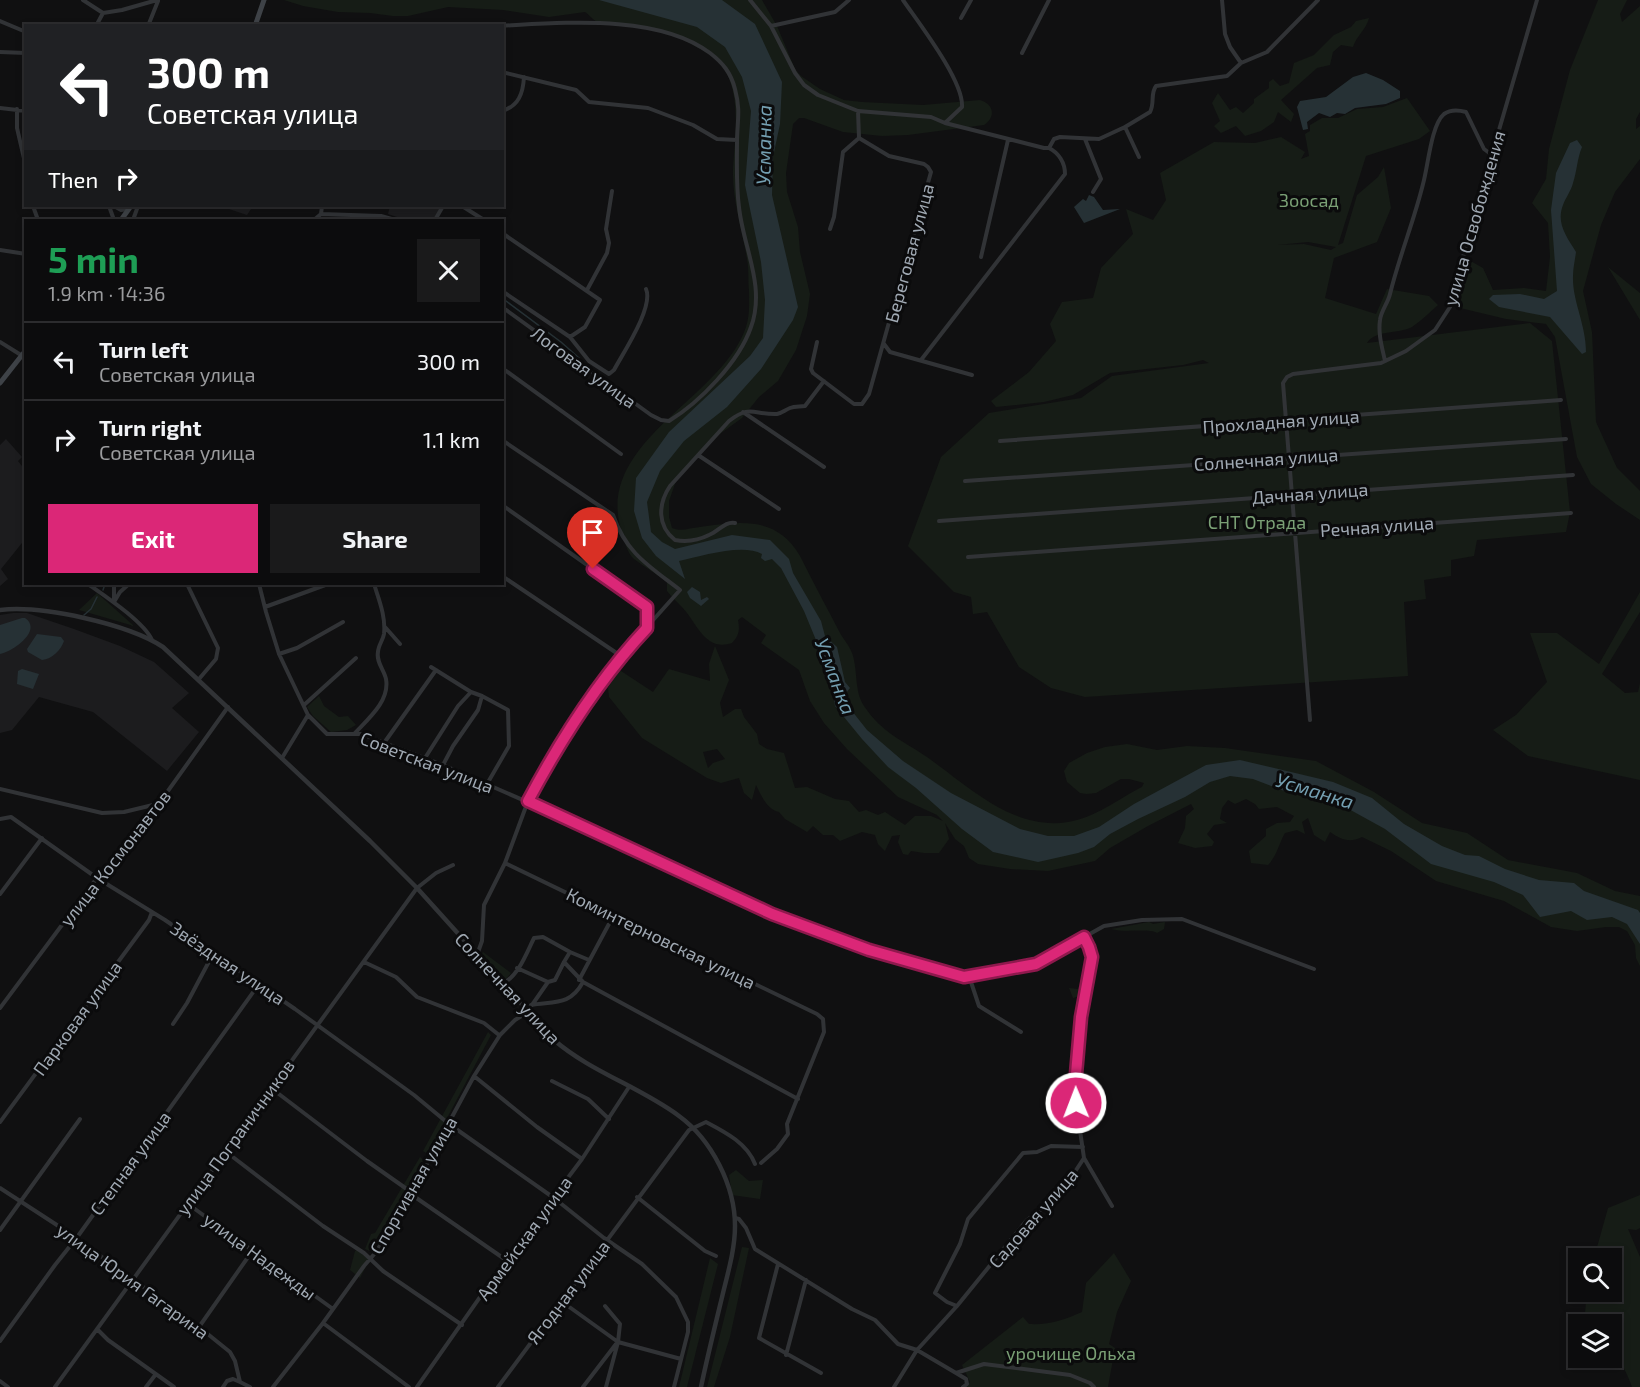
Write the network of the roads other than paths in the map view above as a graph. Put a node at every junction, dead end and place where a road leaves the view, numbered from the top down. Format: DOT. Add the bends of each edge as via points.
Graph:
graph roads {
  1 [pos="83,0"];
  2 [pos="157,0"];
  3 [pos="263,0"];
  4 [pos="750,0"];
  5 [pos="849,0"];
  6 [pos="903,0"];
  7 [pos="971,0"];
  8 [pos="1049,0"];
  9 [pos="1222,0"];
  10 [pos="1318,0"];
  11 [pos="1537,0"];
  12 [pos="103,13"];
  13 [pos="961,18"];
  14 [pos="0,21"];
  15 [pos="97,24"];
  16 [pos="149,24"];
  17 [pos="256,24"];
  18 [pos="504,26"];
  19 [pos="771,26"];
  20 [pos="24,31"];
  21 [pos="0,52"];
  22 [pos="24,53"];
  23 [pos="1022,53"];
  24 [pos="1241,63"];
  25 [pos="504,72"];
  26 [pos="524,77"];
  27 [pos="0,108"];
  28 [pos="16,109"];
  29 [pos="504,110"];
  30 [pos="24,111"];
  31 [pos="858,111"];
  32 [pos="945,123"];
  33 [pos="1125,127"];
  34 [pos="859,138"];
  35 [pos="1085,139"];
  36 [pos="737,140"];
  37 [pos="1008,140"];
  38 [pos="1049,148"];
  39 [pos="1492,155"];
  40 [pos="1139,157"];
  41 [pos="24,158"];
  42 [pos="612,191"];
  43 [pos="1093,192"];
  44 [pos="116,207"];
  45 [pos="130,207"];
  46 [pos="464,207"];
  47 [pos="318,218"];
  48 [pos="392,219"];
  49 [pos="482,219"];
  50 [pos="830,229"];
  51 [pos="504,234"];
  52 [pos="0,250"];
  53 [pos="24,254"];
  54 [pos="981,257"];
  55 [pos="646,289"];
  56 [pos="587,290"];
  57 [pos="504,292"];
  58 [pos="504,308"];
  59 [pos="570,337"];
  60 [pos="0,342"];
  61 [pos="817,342"];
  62 [pos="884,343"];
  63 [pos="24,352"];
  64 [pos="21,355"];
  65 [pos="921,360"];
  66 [pos="1385,361"];
  67 [pos="504,369"];
  68 [pos="972,375"];
  69 [pos="824,381"];
  70 [pos="0,383"];
  71 [pos="1561,400"];
  72 [pos="742,412"];
  73 [pos="1286,420"];
  74 [pos="1566,439"];
  75 [pos="504,441"];
  76 [pos="1000,441"];
  77 [pos="621,454"];
  78 [pos="698,455"];
  79 [pos="1289,458"];
  80 [pos="824,467"];
  81 [pos="1573,475"];
  82 [pos="965,481"];
  83 [pos="1292,495"];
  84 [pos="504,506"];
  85 [pos="779,509"];
  86 [pos="1571,513"];
  87 [pos="939,521"];
  88 [pos="735,523"];
  89 [pos="1295,532"];
  90 [pos="968,556"];
  91 [pos="504,577"];
  92 [pos="89,585"];
  93 [pos="114,585"];
  94 [pos="128,585"];
  95 [pos="187,585"];
  96 [pos="259,585"];
  97 [pos="325,585"];
  98 [pos="374,585"];
  99 [pos="114,602"];
  100 [pos="265,607"];
  101 [pos="0,610"];
  102 [pos="344,622"];
  103 [pos="385,627"];
  104 [pos="647,628"];
  105 [pos="393,635"];
  106 [pos="384,637"];
  107 [pos="152,640"];
  108 [pos="400,644"];
  109 [pos="279,654"];
  110 [pos="621,656"];
  111 [pos="356,658"];
  112 [pos="431,667"];
  113 [pos="436,670"];
  114 [pos="199,679"];
  115 [pos="471,692"];
  116 [pos="482,696"];
  117 [pos="304,705"];
  118 [pos="228,707"];
  119 [pos="308,715"];
  120 [pos="1310,720"];
  121 [pos="354,734"];
  122 [pos="384,743"];
  123 [pos="282,758"];
  124 [pos="424,758"];
  125 [pos="443,765"];
  126 [pos="487,784"];
  127 [pos="0,789"];
  128 [pos="528,801"];
  129 [pos="158,804"];
  130 [pos="0,819"];
  131 [pos="42,838"];
  132 [pos="505,863"];
  133 [pos="453,865"];
  134 [pos="97,878"];
  135 [pos="417,888"];
  136 [pos="0,894"];
  137 [pos="152,912"];
  138 [pos="608,912"];
  139 [pos="1084,937"];
  140 [pos="570,952"];
  141 [pos="213,954"];
  142 [pos="477,955"];
  143 [pos="589,960"];
  144 [pos="364,962"];
  145 [pos="564,962"];
  146 [pos="518,968"];
  147 [pos="1314,969"];
  148 [pos="969,976"];
  149 [pos="581,981"];
  150 [pos="548,982"];
  151 [pos="503,983"];
  152 [pos="259,984"];
  153 [pos="531,1005"];
  154 [pos="0,1008"];
  155 [pos="528,1012"];
  156 [pos="173,1024"];
  157 [pos="316,1024"];
  158 [pos="1021,1032"];
  159 [pos="500,1035"];
  160 [pos="474,1076"];
  161 [pos="552,1081"];
  162 [pos="271,1088"];
  163 [pos="629,1088"];
  164 [pos="798,1099"];
  165 [pos="80,1119"];
  166 [pos="609,1119"];
  167 [pos="0,1122"];
  168 [pos="449,1124"];
  169 [pos="691,1127"];
  170 [pos="1083,1147"];
  171 [pos="225,1151"];
  172 [pos="1084,1158"];
  173 [pos="582,1160"];
  174 [pos="761,1163"];
  175 [pos="755,1164"];
  176 [pos="0,1188"];
  177 [pos="411,1192"];
  178 [pos="637,1197"];
  179 [pos="554,1198"];
  180 [pos="21,1201"];
  181 [pos="187,1204"];
  182 [pos="1112,1206"];
  183 [pos="735,1218"];
  184 [pos="0,1230"];
  185 [pos="76,1239"];
  186 [pos="608,1239"];
  187 [pos="253,1250"];
  188 [pos="716,1256"];
  189 [pos="370,1259"];
  190 [pos="506,1260"];
  191 [pos="778,1264"];
  192 [pos="133,1280"];
  193 [pos="806,1280"];
  194 [pos="561,1302"];
  195 [pos="605,1305"];
  196 [pos="957,1306"];
  197 [pos="333,1309"];
  198 [pos="323,1323"];
  199 [pos="462,1325"];
  200 [pos="199,1327"];
  201 [pos="97,1329"];
  202 [pos="0,1341"];
  203 [pos="618,1342"];
  204 [pos="917,1350"];
  205 [pos="786,1355"];
  206 [pos="681,1359"];
  207 [pos="821,1373"];
  208 [pos="956,1373"];
  209 [pos="156,1374"];
  210 [pos="0,1381"];
  211 [pos="240,1382"];
  212 [pos="276,1386"];
  213 [pos="8,1387"];
  214 [pos="55,1387"];
  215 [pos="146,1387"];
  216 [pos="174,1387"];
  217 [pos="223,1387"];
  218 [pos="250,1387"];
  219 [pos="267,1387"];
  220 [pos="409,1387"];
  221 [pos="417,1387"];
  222 [pos="498,1387"];
  223 [pos="583,1387"];
  224 [pos="606,1387"];
  225 [pos="674,1387"];
  226 [pos="701,1387"];
  227 [pos="894,1387"];
  228 [pos="963,1387"];
  229 [pos="1094,1387"];
  1 -- 12 [label="street"];
  2 -- 12 [label="street"];
  2 -- 16 [label="street"];
  3 -- 17 [label="main road"];
  4 -- 19 [label="street"];
  5 -- 19 [label="street" via="835,12"];
  6 -- 32 [label="street" via="949,70 961,96 962,107"];
  7 -- 13 [label="street"];
  8 -- 23 [label="street"];
  9 -- 24 [label="street" via="1225,34"];
  10 -- 24 [label="street" via="1267,52"];
  11 -- 39 [label="street, улица Освобождения"];
  12 -- 15 [label="street"];
  14 -- 20 [label="street"];
  18 -- 36 [label="street" via="580,22 645,28 693,42 715,57 731,75 740,108"];
  19 -- 31 [label="street" via="804,85"];
  21 -- 22 [label="street"];
  24 -- 33 [label="street" via="1227,76 1156,86 1150,112"];
  25 -- 26 [label="street"];
  26 -- 29 [label="street" via="523,91 514,107"];
  26 -- 36 [label="street" via="576,90 589,102 648,108 717,139"];
  27 -- 28 [label="street"];
  28 -- 30 [label="street"];
  28 -- 41 [label="street"];
  31 -- 32 [label="street" via="931,117"];
  31 -- 34 [label="street"];
  32 -- 37 [label="street"];
  33 -- 35 [label="street" via="1099,139"];
  33 -- 40 [label="street"];
  34 -- 50 [label="street" via="843,152"];
  34 -- 62 [label="street, Береговая улица" via="888,156 924,164 931,172"];
  35 -- 38 [label="street" via="1054,139"];
  35 -- 43 [label="street" via="1101,179"];
  36 -- 58 [label="street, Логовая улица" via="739,209 757,296 752,326 741,349 707,390 669,422 651,415"];
  37 -- 38 [label="street"];
  37 -- 54 [label="street"];
  38 -- 65 [label="street" via="1057,152 1065,174"];
  39 -- 66 [label="street, улица Освобождения" via="1450,307 1435,330"];
  39 -- 66 [label="street" via="1484,149 1466,112 1454,110 1444,114 1437,124 1424,182 1390,296 1380,317 1379,337"];
  42 -- 56 [label="street" via="607,253"];
  44 -- 45 [label="street"];
  46 -- 49 [label="street"];
  47 -- 48 [label="street"];
  51 -- 56 [label="street"];
  52 -- 53 [label="street"];
  55 -- 59 [label="street" via="645,309 636,332 609,374 589,361"];
  56 -- 59 [label="street" via="600,300 585,327"];
  57 -- 59 [label="street"];
  60 -- 64 [label="street"];
  61 -- 69 [label="street" via="811,369"];
  62 -- 65 [label="street" via="890,352"];
  62 -- 69 [label="street" via="869,394 862,404 854,404"];
  63 -- 64 [label="main road"];
  64 -- 70 [label="main road"];
  65 -- 68 [label="street"];
  66 -- 73 [label="street, улица Освобождения" via="1287,377 1283,383"];
  67 -- 77 [label="street"];
  69 -- 72 [label="street" via="805,406 778,414"];
  71 -- 73 [label="street, Прохладная улица"];
  72 -- 78 [label="street"];
  72 -- 80 [label="street"];
  73 -- 76 [label="street, Прохладная улица"];
  73 -- 79 [label="street, улица Освобождения"];
  74 -- 79 [label="street, Солнечная улица"];
  75 -- 104 [label="street" via="614,514 634,554 680,590"];
  78 -- 85 [label="street"];
  78 -- 88 [label="street" via="663,495 664,529 682,542 708,536 727,523"];
  79 -- 82 [label="street, Солнечная улица"];
  79 -- 83 [label="street, улица Освобождения"];
  81 -- 83 [label="street, Дачная улица"];
  83 -- 87 [label="street, Дачная улица"];
  83 -- 89 [label="street, улица Освобождения"];
  84 -- 104 [label="street" via="647,607"];
  86 -- 89 [label="street, Речная улица"];
  89 -- 90 [label="street, Речная улица"];
  89 -- 120 [label="street, улица Освобождения"];
  91 -- 110 [label="street"];
  92 -- 99 [label="street, Солнечная улица"];
  93 -- 99 [label="street"];
  94 -- 99 [label="street"];
  95 -- 114 [label="street" via="218,648 216,659"];
  96 -- 100 [label="street, Советская улица"];
  97 -- 100 [label="street"];
  98 -- 103 [label="street"];
  99 -- 107 [label="street, Солнечная улица"];
  100 -- 109 [label="street, Советская улица"];
  101 -- 107 [label="street, Солнечная улица" via="36,611 101,623"];
  102 -- 109 [label="street"];
  103 -- 105 [label="street"];
  103 -- 106 [label="street"];
  104 -- 110 [label="street"];
  105 -- 106 [label="street"];
  105 -- 108 [label="street"];
  106 -- 121 [label="street" via="378,652 387,689"];
  107 -- 114 [label="street, Солнечная улица"];
  109 -- 117 [label="street, Советская улица"];
  110 -- 128 [label="street" via="557,747"];
  111 -- 117 [label="street"];
  112 -- 113 [label="street"];
  113 -- 115 [label="street"];
  113 -- 122 [label="street"];
  114 -- 118 [label="street, Солнечная улица"];
  115 -- 116 [label="street"];
  115 -- 124 [label="street"];
  116 -- 125 [label="street" via="478,710"];
  116 -- 126 [label="street" via="508,710 510,716 509,746"];
  117 -- 119 [label="street, Советская улица"];
  118 -- 123 [label="street, Солнечная улица"];
  118 -- 129 [label="street, улица Космонавтов"];
  119 -- 121 [label="street, Советская улица" via="327,735"];
  119 -- 123 [label="street"];
  121 -- 122 [label="street, Советская улица"];
  122 -- 124 [label="street, Советская улица"];
  123 -- 135 [label="street, Солнечная улица"];
  124 -- 125 [label="street, Советская улица"];
  125 -- 126 [label="street, Советская улица"];
  126 -- 128 [label="street, Советская улица"];
  127 -- 129 [label="street" via="102,813"];
  128 -- 132 [label="street"];
  128 -- 148 [label="street, Советская улица" via="772,914 869,950"];
  129 -- 134 [label="street, улица Космонавтов"];
  130 -- 131 [label="street, Звёздная улица" via="11,817"];
  131 -- 134 [label="street, Звёздная улица"];
  131 -- 136 [label="street"];
  132 -- 138 [label="street, Коминтерновская улица"];
  132 -- 142 [label="street" via="484,906"];
  133 -- 135 [label="street, улица Пограничников"];
  134 -- 137 [label="street, Звёздная улица"];
  134 -- 154 [label="street, улица Космонавтов"];
  135 -- 142 [label="street, Солнечная улица"];
  135 -- 144 [label="street, улица Пограничников"];
  137 -- 141 [label="street, Звёздная улица"];
  137 -- 167 [label="street, Парковая улица"];
  138 -- 143 [label="street" via="610,921"];
  138 -- 164 [label="street, Коминтерновская улица" via="823,1019 824,1032"];
  139 -- 147 [label="street, Советская улица" via="1104,926 1182,919"];
  139 -- 148 [label="street, Советская улица" via="1036,964"];
  139 -- 170 [label="street, Садовая улица" via="1092,957 1076,1074"];
  140 -- 143 [label="street"];
  140 -- 145 [label="street"];
  140 -- 146 [label="street" via="543,937 534,938"];
  141 -- 152 [label="street, Звёздная улица"];
  141 -- 156 [label="street"];
  142 -- 151 [label="street, Солнечная улица"];
  143 -- 149 [label="street"];
  144 -- 157 [label="street, улица Пограничников"];
  144 -- 159 [label="street" via="396,977 417,997 484,1023"];
  145 -- 149 [label="street"];
  145 -- 150 [label="street" via="555,980"];
  146 -- 150 [label="street"];
  146 -- 151 [label="street"];
  148 -- 158 [label="street" via="979,1006"];
  149 -- 153 [label="street" via="571,998"];
  149 -- 164 [label="street"];
  150 -- 153 [label="street"];
  151 -- 155 [label="street, Солнечная улица"];
  152 -- 157 [label="street, Звёздная улица"];
  152 -- 185 [label="street, Степная улица"];
  153 -- 155 [label="street"];
  155 -- 159 [label="street, Спортивная улица"];
  155 -- 163 [label="street, Солнечная улица" via="572,1055"];
  157 -- 162 [label="street, улица Пограничников"];
  157 -- 168 [label="street, Звёздная улица"];
  159 -- 160 [label="street, Спортивная улица"];
  160 -- 168 [label="street, Спортивная улица"];
  160 -- 173 [label="street"];
  161 -- 166 [label="street" via="588,1099"];
  162 -- 171 [label="street, улица Пограничников"];
  162 -- 177 [label="street"];
  163 -- 166 [label="street, Армейская улица"];
  163 -- 169 [label="street, Солнечная улица"];
  164 -- 174 [label="street" via="787,1124 788,1134"];
  165 -- 180 [label="street"];
  166 -- 173 [label="street, Армейская улица"];
  168 -- 177 [label="street, Спортивная улица"];
  168 -- 179 [label="street, Звёздная улица"];
  169 -- 175 [label="street" via="706,1122 724,1131 750,1151"];
  169 -- 178 [label="street, Ягодная улица"];
  169 -- 183 [label="street, Солнечная улица" via="720,1168"];
  170 -- 172 [label="street, Садовая улица"];
  170 -- 196 [label="street, Садовая улица" via="1051,1146 1023,1153 968,1219 935,1293"];
  171 -- 181 [label="street, улица Пограничников"];
  171 -- 189 [label="street"];
  172 -- 182 [label="street, Садовая улица"];
  172 -- 196 [label="street, Садовая улица" via="1055,1199 1027,1221"];
  173 -- 179 [label="street, Армейская улица"];
  176 -- 180 [label="street, улица Юрия Гагарина"];
  177 -- 189 [label="street, Спортивная улица"];
  177 -- 190 [label="street"];
  178 -- 186 [label="street, Ягодная улица"];
  178 -- 188 [label="street"];
  179 -- 186 [label="street, Звёздная улица"];
  179 -- 190 [label="street, Армейская улица"];
  180 -- 184 [label="street"];
  180 -- 185 [label="street, улица Юрия Гагарина"];
  181 -- 187 [label="street, улица Надежды"];
  181 -- 192 [label="street, улица Пограничников"];
  183 -- 191 [label="street" via="746,1228 755,1250"];
  183 -- 226 [label="street, Солнечная улица" via="731,1258"];
  185 -- 192 [label="street, улица Юрия Гагарина"];
  185 -- 202 [label="street, Степная улица"];
  186 -- 194 [label="street, Ягодная улица"];
  186 -- 206 [label="street, Звёздная улица" via="642,1264 676,1297 689,1328"];
  187 -- 197 [label="street, улица Надежды"];
  187 -- 200 [label="street"];
  189 -- 197 [label="street, Спортивная улица"];
  189 -- 199 [label="street"];
  190 -- 199 [label="street, Армейская улица"];
  191 -- 193 [label="street"];
  191 -- 205 [label="street" via="759,1338"];
  192 -- 200 [label="street, улица Юрия Гагарина"];
  192 -- 201 [label="street, улица Пограничников"];
  193 -- 204 [label="street" via="875,1320 898,1344"];
  193 -- 205 [label="street"];
  194 -- 203 [label="street"];
  194 -- 222 [label="street, Ягодная улица"];
  195 -- 203 [label="street" via="620,1324"];
  196 -- 204 [label="street, Садовая улица"];
  197 -- 198 [label="street, Спортивная улица"];
  198 -- 212 [label="street, Спортивная улица"];
  198 -- 220 [label="street, улица Надежды"];
  199 -- 221 [label="street, Армейская улица"];
  200 -- 211 [label="street, улица Юрия Гагарина" via="230,1352"];
  201 -- 209 [label="street"];
  201 -- 214 [label="street, улица Пограничников"];
  203 -- 206 [label="street"];
  203 -- 223 [label="street"];
  203 -- 224 [label="street"];
  204 -- 208 [label="street"];
  204 -- 227 [label="street, Садовая улица"];
  205 -- 207 [label="street"];
  206 -- 225 [label="street, Звёздная улица"];
  208 -- 228 [label="street" via="966,1379"];
  208 -- 229 [label="street" via="984,1364 1070,1375"];
  209 -- 215 [label="street"];
  209 -- 216 [label="street"];
  210 -- 213 [label="street"];
  211 -- 217 [label="street" via="233,1379"];
  211 -- 218 [label="street"];
  212 -- 219 [label="street"];
}
